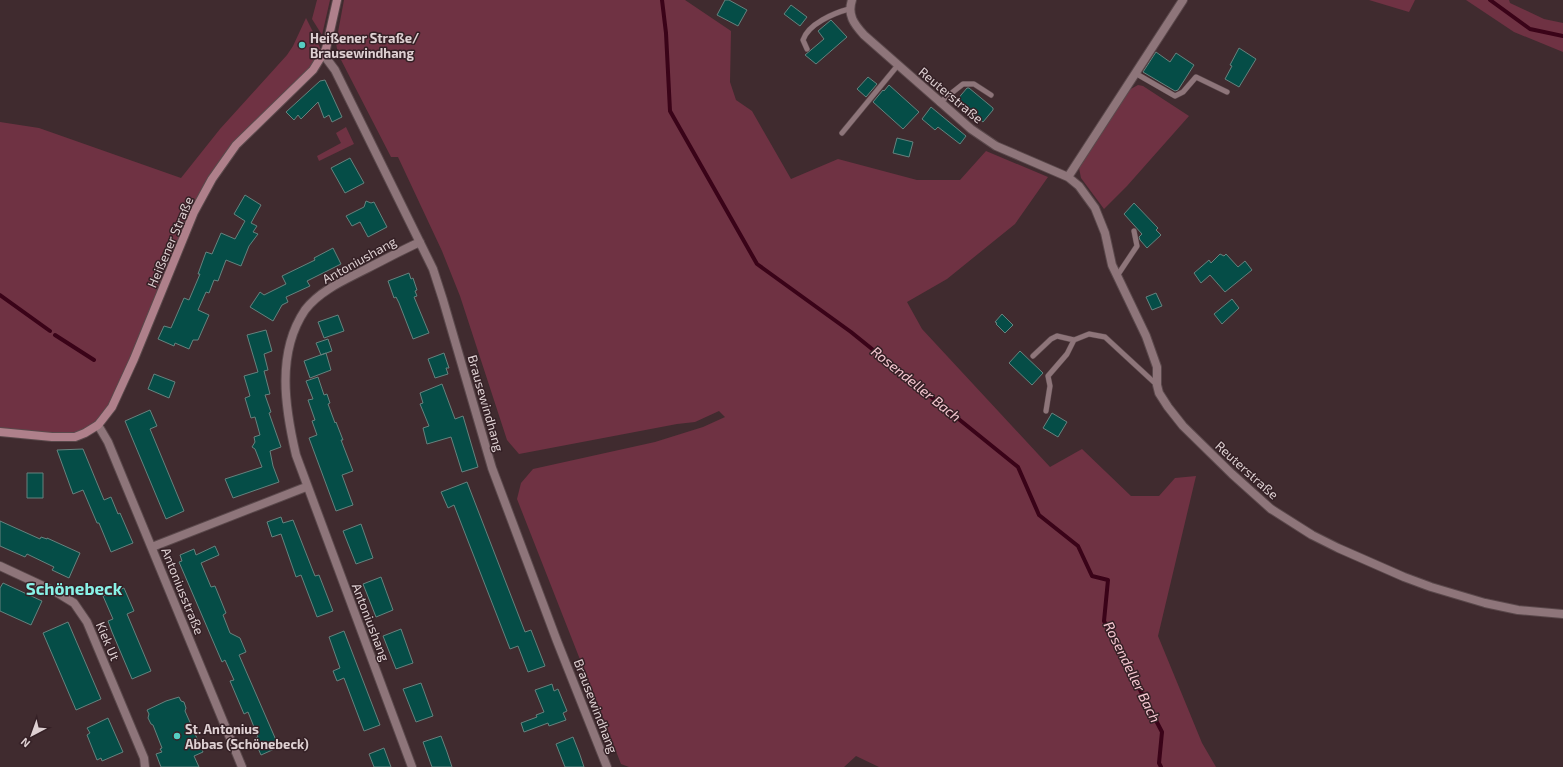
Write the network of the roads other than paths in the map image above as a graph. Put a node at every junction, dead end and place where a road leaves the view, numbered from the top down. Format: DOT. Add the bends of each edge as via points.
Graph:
graph roads {
  1 [pos="337,0"];
  2 [pos="852,0"];
  3 [pos="1183,0"];
  4 [pos="849,9"];
  5 [pos="807,49"];
  6 [pos="323,54"];
  7 [pos="898,65"];
  8 [pos="1135,73"];
  9 [pos="1228,92"];
  10 [pos="991,95"];
  11 [pos="939,103"];
  12 [pos="842,133"];
  13 [pos="1068,177"];
  14 [pos="1134,231"];
  15 [pos="420,242"];
  16 [pos="1117,276"];
  17 [pos="1074,340"];
  18 [pos="1033,356"];
  19 [pos="1157,385"];
  20 [pos="1046,411"];
  21 [pos="98,425"];
  22 [pos="0,432"];
  23 [pos="306,487"];
  24 [pos="152,547"];
  25 [pos="0,566"];
  26 [pos="1563,614"];
  27 [pos="145,767"];
  28 [pos="242,767"];
  29 [pos="412,767"];
  30 [pos="607,767"];
  1 -- 6 [label="street, Heißener Straße"];
  2 -- 4 [label="street"];
  3 -- 8 [label="street"];
  4 -- 5 [label="lane" via="835,13 805,33 803,40"];
  4 -- 7 [label="street, Reuterstraße" via="855,26"];
  6 -- 15 [label="street, Brausewindhang" via="335,70"];
  6 -- 21 [label="street, Heißener Straße" via="313,70 236,145 212,179 194,212 112,407"];
  7 -- 11 [label="street, Reuterstraße"];
  7 -- 12 [label="lane"];
  8 -- 9 [label="lane" via="1175,96 1183,92 1196,77"];
  8 -- 13 [label="street"];
  10 -- 11 [label="lane" via="974,84 963,84"];
  11 -- 13 [label="street, Reuterstraße" via="971,130 996,146"];
  13 -- 16 [label="street, Reuterstraße" via="1079,186 1095,208"];
  14 -- 16 [label="lane" via="1137,246"];
  15 -- 23 [label="street, Antoniushang" via="333,287 317,298 296,326 287,354 286,396 294,449"];
  15 -- 30 [label="street, Brausewindhang" via="444,300 492,468"];
  16 -- 19 [label="street, Reuterstraße" via="1146,336 1157,367"];
  17 -- 18 [label="lane" via="1058,336 1051,339"];
  17 -- 19 [label="lane" via="1088,334 1106,337"];
  17 -- 20 [label="lane" via="1067,354 1048,376 1050,386"];
  19 -- 26 [label="street, Reuterstraße" via="1159,393 1183,426 1226,469 1271,509 1312,535 1397,574 1458,596 1518,610"];
  21 -- 22 [label="street, Heißener Straße" via="75,437"];
  21 -- 24 [label="street, Antoniusstraße" via="108,442"];
  23 -- 24 [label="street"];
  23 -- 29 [label="street, Antoniushang"];
  24 -- 28 [label="street, Antoniusstraße"];
  25 -- 27 [label="street, Kiek Ut" via="74,603 87,622 144,758"];
}
